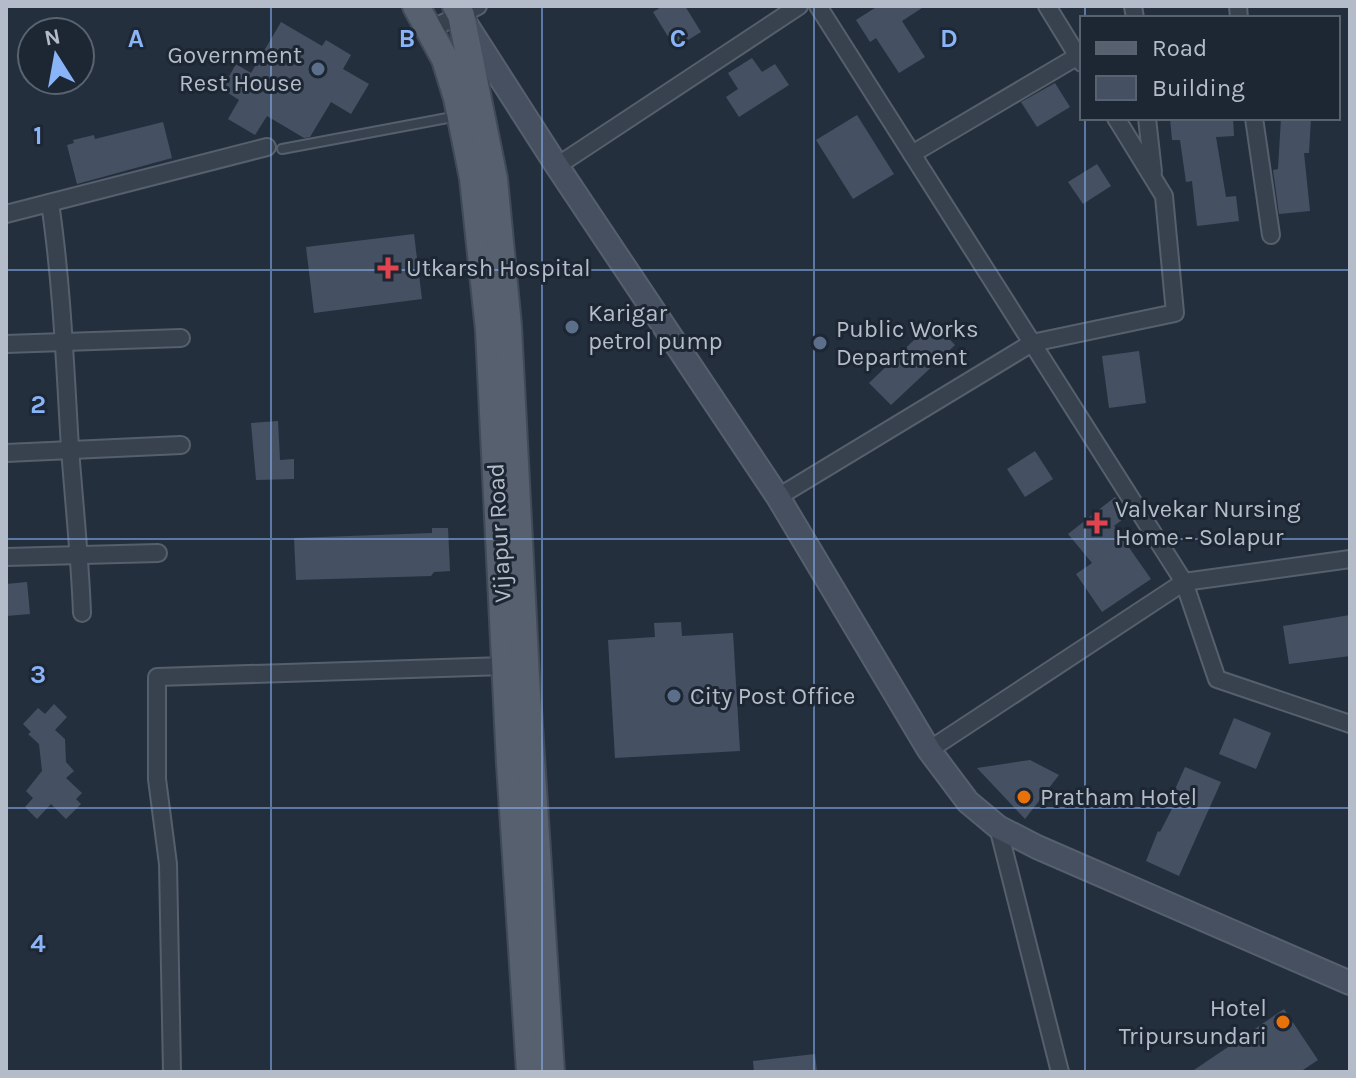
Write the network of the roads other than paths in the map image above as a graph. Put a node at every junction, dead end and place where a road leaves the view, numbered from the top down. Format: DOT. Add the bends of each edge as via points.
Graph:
graph roads {
  1 [pos="416,6"];
  2 [pos="799,6"];
  3 [pos="818,6"];
  4 [pos="1047,6"];
  5 [pos="465,9"];
  6 [pos="429,30"];
  7 [pos="1080,59"];
  8 [pos="460,115"];
  9 [pos="1117,120"];
  10 [pos="1147,120"];
  11 [pos="1254,120"];
  12 [pos="275,148"];
  13 [pos="912,154"];
  14 [pos="557,166"];
  15 [pos="1154,180"];
  16 [pos="50,203"];
  17 [pos="6,214"];
  18 [pos="1271,235"];
  19 [pos="181,338"];
  20 [pos="64,343"];
  21 [pos="1032,343"];
  22 [pos="6,344"];
  23 [pos="181,445"];
  24 [pos="70,451"];
  25 [pos="6,453"];
  26 [pos="778,497"];
  27 [pos="158,553"];
  28 [pos="80,555"];
  29 [pos="6,557"];
  30 [pos="1350,559"];
  31 [pos="1184,582"];
  32 [pos="82,613"];
  33 [pos="505,666"];
  34 [pos="1350,724"];
  35 [pos="929,750"];
  36 [pos="998,827"];
  37 [pos="1350,983"];
  38 [pos="172,1072"];
  39 [pos="530,1072"];
  40 [pos="551,1072"];
  41 [pos="1060,1072"];
  1 -- 6 [label="main road, Vijapur Road"];
  2 -- 14 [label="street"];
  3 -- 13 [label="street"];
  4 -- 7 [label="street"];
  5 -- 6 [label="street"];
  5 -- 14 [label="main road"];
  5 -- 40 [label="main road, Vijapur Road" via="494,179 508,326"];
  6 -- 8 [label="main road, Vijapur Road" via="445,59"];
  7 -- 13 [label="street"];
  8 -- 12 [label="lane"];
  8 -- 33 [label="main road, Vijapur Road" via="473,178 489,330"];
  9 -- 15 [label="street"];
  10 -- 15 [label="street"];
  11 -- 18 [label="street"];
  12 -- 16 [label="street"];
  13 -- 21 [label="street"];
  14 -- 26 [label="main road"];
  15 -- 21 [label="street" via="1164,196 1175,313"];
  16 -- 17 [label="street"];
  16 -- 20 [label="street"];
  19 -- 20 [label="street"];
  20 -- 22 [label="street"];
  20 -- 24 [label="street"];
  21 -- 26 [label="street"];
  21 -- 31 [label="street"];
  23 -- 24 [label="street"];
  24 -- 25 [label="street"];
  24 -- 28 [label="street"];
  26 -- 35 [label="main road"];
  27 -- 28 [label="street"];
  28 -- 29 [label="street"];
  28 -- 32 [label="street"];
  30 -- 31 [label="street"];
  31 -- 34 [label="street" via="1217,679"];
  31 -- 35 [label="street"];
  33 -- 38 [label="street" via="157,677"];
  33 -- 39 [label="main road, Vijapur Road"];
  35 -- 36 [label="main road" via="968,802"];
  36 -- 37 [label="main road"];
  36 -- 41 [label="street"];
}
